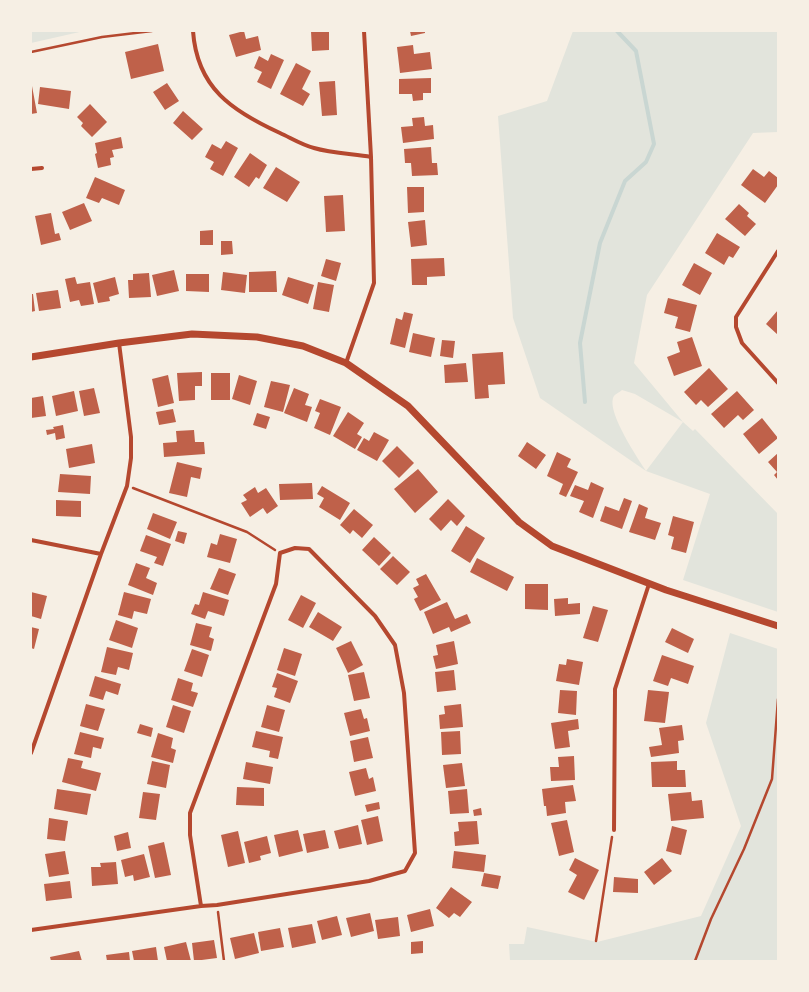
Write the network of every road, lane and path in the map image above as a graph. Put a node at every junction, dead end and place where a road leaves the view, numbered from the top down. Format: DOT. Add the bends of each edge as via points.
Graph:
graph roads {
  1 [pos="152,31"];
  2 [pos="193,31"];
  3 [pos="364,31"];
  4 [pos="31,52"];
  5 [pos="371,157"];
  6 [pos="42,168"];
  7 [pos="31,169"];
  8 [pos="778,251"];
  9 [pos="119,343"];
  10 [pos="31,357"];
  11 [pos="346,363"];
  12 [pos="778,382"];
  13 [pos="127,486"];
  14 [pos="31,540"];
  15 [pos="280,553"];
  16 [pos="100,554"];
  17 [pos="649,584"];
  18 [pos="778,626"];
  19 [pos="778,699"];
  20 [pos="33,740"];
  21 [pos="31,753"];
  22 [pos="614,830"];
  23 [pos="217,905"];
  24 [pos="201,906"];
  25 [pos="31,930"];
  26 [pos="596,941"];
  27 [pos="224,961"];
  28 [pos="695,961"];
  1 -- 4 [label="path" via="102,37"];
  2 -- 5 [label="street" via="202,71 219,95 254,121 313,148"];
  3 -- 5 [label="street"];
  5 -- 11 [label="street" via="374,283"];
  6 -- 7 [label="street"];
  8 -- 12 [label="street" via="736,317 736,327 742,343"];
  9 -- 10 [label="street"];
  9 -- 11 [label="street" via="192,334 257,336 303,346"];
  9 -- 13 [label="street" via="131,437"];
  11 -- 17 [label="street" via="408,406 519,522 552,546"];
  13 -- 15 [label="path" via="247,532"];
  13 -- 16 [label="street"];
  14 -- 16 [label="street"];
  15 -- 23 [label="street" via="295,548 309,549 375,616 395,645 404,693 415,853 405,871 369,881"];
  15 -- 24 [label="street" via="276,584 190,813 190,835"];
  16 -- 20 [label="street"];
  17 -- 18 [label="street"];
  17 -- 22 [label="street" via="615,689"];
  19 -- 28 [label="path" via="772,779"];
  20 -- 21 [label="street"];
  22 -- 26 [label="path"];
  23 -- 24 [label="street"];
  23 -- 27 [label="path"];
  24 -- 25 [label="street"];
}
